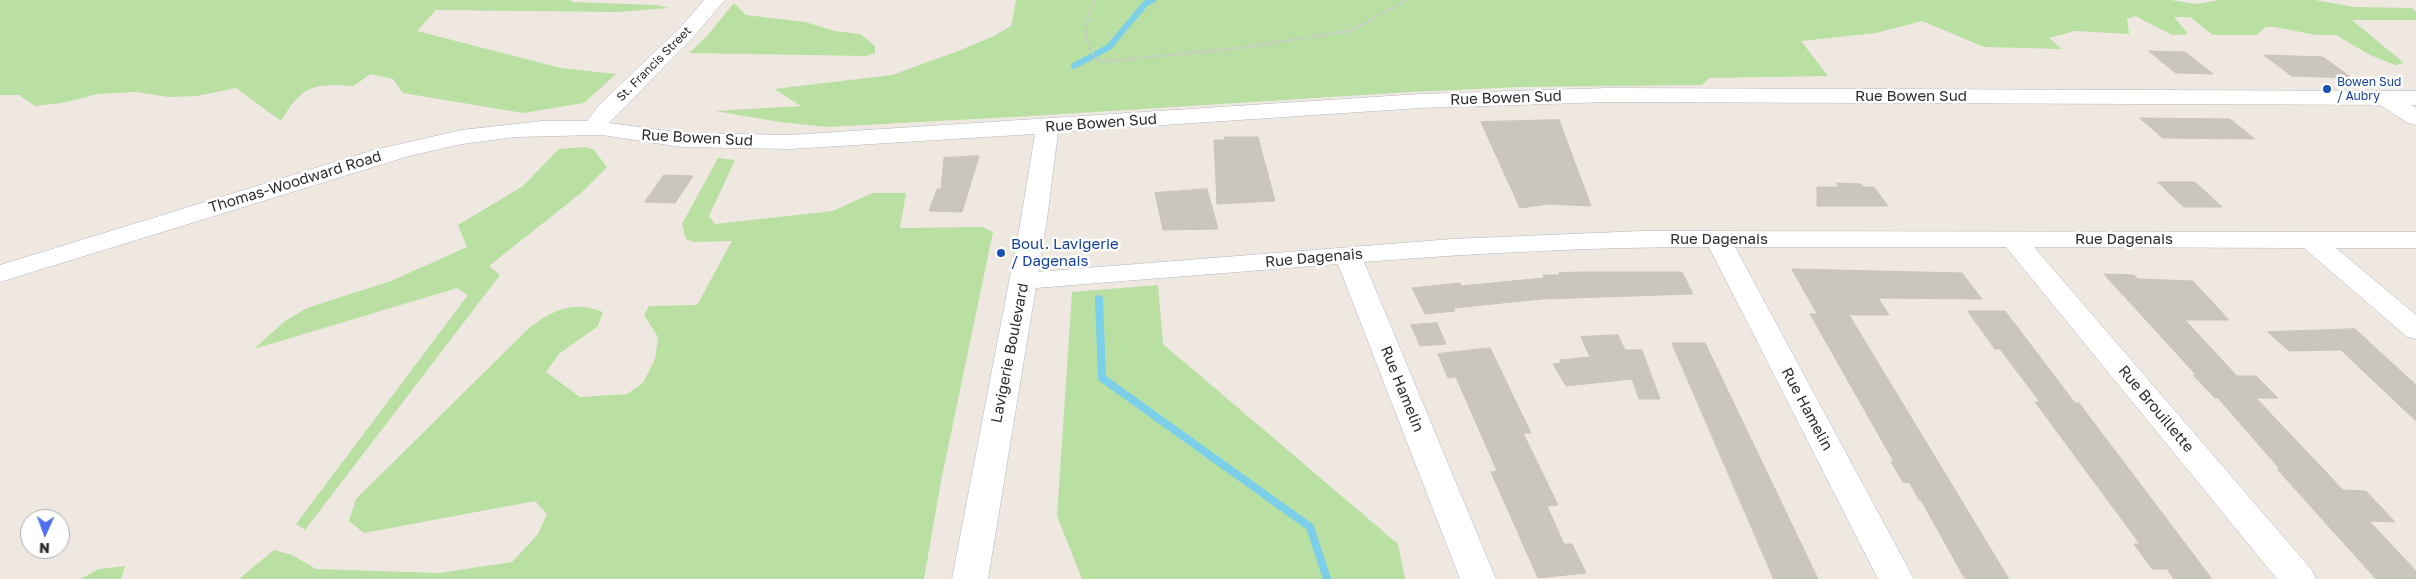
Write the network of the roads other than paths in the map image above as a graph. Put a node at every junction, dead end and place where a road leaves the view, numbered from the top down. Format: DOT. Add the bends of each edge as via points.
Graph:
graph roads {
  1 [pos="715,0"];
  2 [pos="2385,98"];
  3 [pos="2416,98"];
  4 [pos="2416,118"];
  5 [pos="1046,126"];
  6 [pos="597,128"];
  7 [pos="1718,238"];
  8 [pos="2013,239"];
  9 [pos="2311,240"];
  10 [pos="2416,240"];
  11 [pos="1348,255"];
  12 [pos="0,274"];
  13 [pos="1023,281"];
  14 [pos="2416,330"];
  15 [pos="970,579"];
  16 [pos="1478,579"];
  17 [pos="1896,579"];
  18 [pos="2298,579"];
  1 -- 6 [label="street, St. Francis Street" via="606,111 596,124"];
  2 -- 3 [label="street, Rue Bowen Sud"];
  2 -- 4 [label="street"];
  2 -- 5 [label="street, Rue Bowen Sud" via="1607,95 1420,101"];
  5 -- 6 [label="street, Rue Bowen Sud" via="790,142 682,140"];
  5 -- 13 [label="street, Lavigerie Boulevard" via="1047,140"];
  6 -- 12 [label="street, Thomas-Woodward Road" via="527,127 436,142 382,155"];
  7 -- 8 [label="street, Rue Dagenais"];
  7 -- 11 [label="street, Rue Dagenais" via="1548,242"];
  7 -- 17 [label="street, Rue Hamelin"];
  8 -- 9 [label="street, Rue Dagenais"];
  8 -- 18 [label="street, Rue Brouillette"];
  9 -- 10 [label="street, Rue Dagenais"];
  9 -- 14 [label="street"];
  11 -- 13 [label="street, Rue Dagenais"];
  11 -- 16 [label="street, Rue Hamelin"];
  13 -- 15 [label="street, Lavigerie Boulevard"];
}
